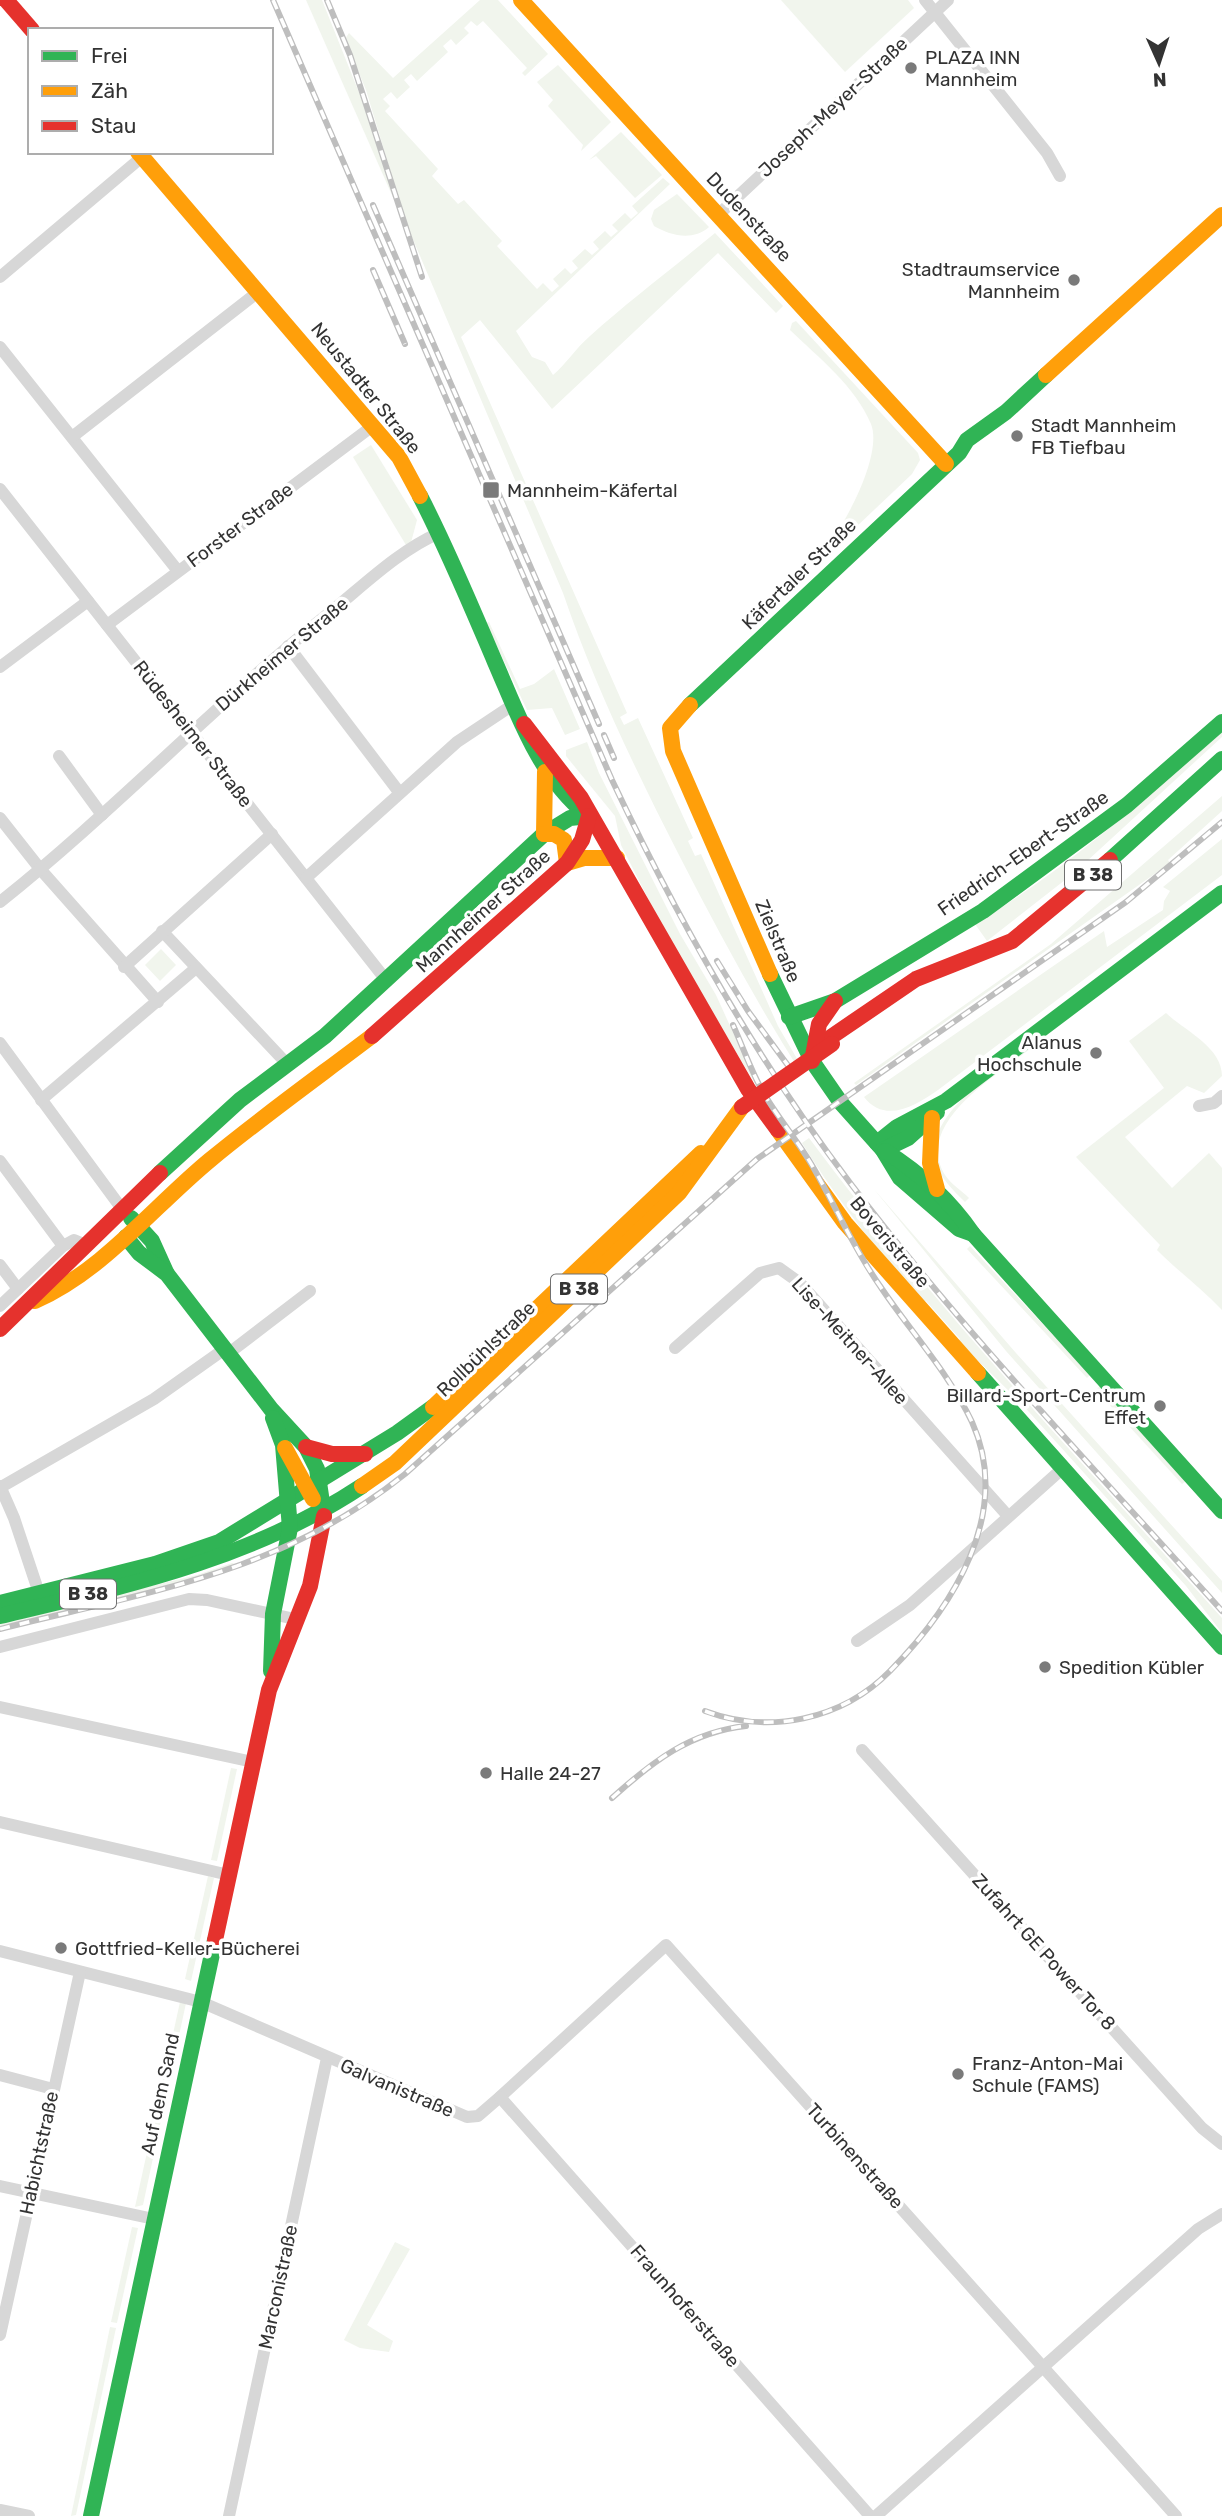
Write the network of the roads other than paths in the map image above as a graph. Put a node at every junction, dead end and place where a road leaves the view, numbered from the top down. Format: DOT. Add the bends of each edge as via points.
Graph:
graph roads {
  1 [pos="6,0"];
  2 [pos="521,0"];
  3 [pos="925,0"];
  4 [pos="948,0"];
  5 [pos="935,12"];
  6 [pos="30,28"];
  7 [pos="140,155"];
  8 [pos="1060,177"];
  9 [pos="718,215"];
  10 [pos="1222,215"];
  11 [pos="0,277"];
  12 [pos="258,292"];
  13 [pos="0,348"];
  14 [pos="374,425"];
  15 [pos="72,437"];
  16 [pos="946,464"];
  17 [pos="0,489"];
  18 [pos="439,533"];
  19 [pos="178,571"];
  20 [pos="88,601"];
  21 [pos="107,625"];
  22 [pos="288,646"];
  23 [pos="0,667"];
  24 [pos="514,705"];
  25 [pos="1222,722"];
  26 [pos="524,724"];
  27 [pos="670,728"];
  28 [pos="191,732"];
  29 [pos="59,756"];
  30 [pos="1222,759"];
  31 [pos="545,772"];
  32 [pos="1222,775"];
  33 [pos="399,792"];
  34 [pos="102,815"];
  35 [pos="589,816"];
  36 [pos="0,818"];
  37 [pos="272,834"];
  38 [pos="544,834"];
  39 [pos="617,858"];
  40 [pos="567,863"];
  41 [pos="41,870"];
  42 [pos="306,878"];
  43 [pos="1222,892"];
  44 [pos="0,902"];
  45 [pos="162,932"];
  46 [pos="124,967"];
  47 [pos="196,968"];
  48 [pos="386,980"];
  49 [pos="835,1001"];
  50 [pos="158,1002"];
  51 [pos="791,1022"];
  52 [pos="819,1024"];
  53 [pos="830,1042"];
  54 [pos="0,1043"];
  55 [pos="812,1061"];
  56 [pos="282,1069"];
  57 [pos="1222,1096"];
  58 [pos="41,1100"];
  59 [pos="240,1100"];
  60 [pos="946,1101"];
  61 [pos="741,1105"];
  62 [pos="281,1106"];
  63 [pos="1199,1106"];
  64 [pos="932,1118"];
  65 [pos="257,1124"];
  66 [pos="880,1147"];
  67 [pos="0,1161"];
  68 [pos="938,1191"];
  69 [pos="122,1209"];
  70 [pos="138,1224"];
  71 [pos="973,1234"];
  72 [pos="126,1237"];
  73 [pos="86,1245"];
  74 [pos="63,1246"];
  75 [pos="0,1265"];
  76 [pos="92,1266"];
  77 [pos="167,1274"];
  78 [pos="18,1289"];
  79 [pos="310,1291"];
  80 [pos="28,1304"];
  81 [pos="0,1306"];
  82 [pos="0,1329"];
  83 [pos="675,1348"];
  84 [pos="228,1350"];
  85 [pos="271,1409"];
  86 [pos="283,1445"];
  87 [pos="306,1447"];
  88 [pos="365,1454"];
  89 [pos="1062,1469"];
  90 [pos="0,1486"];
  91 [pos="314,1486"];
  92 [pos="288,1502"];
  93 [pos="325,1510"];
  94 [pos="1222,1511"];
  95 [pos="1008,1516"];
  96 [pos="290,1528"];
  97 [pos="250,1546"];
  98 [pos="283,1558"];
  99 [pos="37,1588"];
  100 [pos="0,1603"];
  101 [pos="273,1614"];
  102 [pos="0,1616"];
  103 [pos="295,1619"];
  104 [pos="857,1641"];
  105 [pos="0,1647"];
  106 [pos="1222,1647"];
  107 [pos="271,1681"];
  108 [pos="0,1707"];
  109 [pos="865,1754"];
  110 [pos="253,1762"];
  111 [pos="0,1822"];
  112 [pos="229,1875"];
  113 [pos="666,1945"];
  114 [pos="0,1951"];
  115 [pos="80,1972"];
  116 [pos="201,2002"];
  117 [pos="327,2059"];
  118 [pos="0,2075"];
  119 [pos="53,2089"];
  120 [pos="500,2097"];
  121 [pos="1222,2144"];
  122 [pos="0,2186"];
  123 [pos="30,2193"];
  124 [pos="1222,2214"];
  125 [pos="154,2219"];
  126 [pos="0,2335"];
  127 [pos="1044,2367"];
  128 [pos="0,2510"];
  129 [pos="29,2516"];
  130 [pos="91,2516"];
  131 [pos="229,2516"];
  132 [pos="870,2516"];
  133 [pos="876,2516"];
  134 [pos="1177,2516"];
  1 -- 6 [label="main road"];
  2 -- 9 [label="main road, Dudenstraße"];
  3 -- 5 [label="street"];
  4 -- 5 [label="street, Joseph-Meyer-Straße"];
  5 -- 8 [label="street" via="1047,152"];
  5 -- 9 [label="street, Joseph-Meyer-Straße"];
  7 -- 11 [label="street"];
  7 -- 12 [label="main road, Neustadter Straße"];
  9 -- 16 [label="main road, Dudenstraße"];
  10 -- 16 [label="main road, Käfertaler Straße" via="1006,412 993,430"];
  12 -- 14 [label="main road, Neustadter Straße"];
  12 -- 15 [label="street"];
  13 -- 15 [label="street"];
  14 -- 18 [label="main road, Neustadter Straße" via="399,457"];
  14 -- 19 [label="street, Forster Straße"];
  15 -- 19 [label="street"];
  16 -- 27 [label="main road, Käfertaler Straße"];
  17 -- 20 [label="street, Rüdesheimer Straße"];
  18 -- 22 [label="street, Dürkheimer Straße" via="380,572"];
  18 -- 24 [label="main road, Neustadter Straße"];
  19 -- 21 [label="street, Forster Straße"];
  20 -- 21 [label="street, Rüdesheimer Straße"];
  20 -- 23 [label="street"];
  21 -- 28 [label="street, Rüdesheimer Straße"];
  22 -- 28 [label="street, Dürkheimer Straße"];
  22 -- 33 [label="street"];
  24 -- 26 [label="main road, Neustadter Straße"];
  24 -- 33 [label="street" via="457,742"];
  25 -- 49 [label="main road, Friedrich-Ebert-Straße" via="1127,805 983,911"];
  26 -- 31 [label="main road, Neustadter Straße"];
  26 -- 35 [label="main road, Neustadter Straße" via="577,792"];
  27 -- 51 [label="main road, Zielstraße" via="673,751"];
  28 -- 34 [label="street, Dürkheimer Straße"];
  28 -- 37 [label="street, Rüdesheimer Straße"];
  29 -- 34 [label="street"];
  30 -- 53 [label="main road, B 38" via="1012,942 916,979"];
  31 -- 35 [label="main road, Neustadter Straße" via="567,799"];
  31 -- 38 [label="main road"];
  32 -- 53 [label="main road, B 38" via="1042,933 932,979"];
  33 -- 42 [label="street"];
  34 -- 41 [label="street, Dürkheimer Straße"];
  35 -- 38 [label="main road, Mannheimer Straße" via="570,818"];
  35 -- 39 [label="main road, Boveristraße"];
  35 -- 40 [label="main road, Mannheimer Straße" via="582,840"];
  36 -- 41 [label="street"];
  37 -- 42 [label="street, Rüdesheimer Straße"];
  37 -- 45 [label="street"];
  38 -- 40 [label="main road" via="563,839"];
  38 -- 48 [label="main road, Mannheimer Straße"];
  39 -- 40 [label="main road"];
  39 -- 89 [label="main road, Boveristraße" via="724,1050 817,1185 908,1297"];
  40 -- 62 [label="main road, Mannheimer Straße" via="394,1019"];
  41 -- 44 [label="street, Dürkheimer Straße"];
  41 -- 46 [label="street"];
  42 -- 48 [label="street, Rüdesheimer Straße"];
  43 -- 60 [label="main road"];
  45 -- 46 [label="street"];
  45 -- 47 [label="street"];
  46 -- 50 [label="street"];
  47 -- 50 [label="street"];
  47 -- 56 [label="street"];
  48 -- 56 [label="main road, Mannheimer Straße"];
  49 -- 51 [label="main road, Friedrich-Ebert-Straße"];
  49 -- 52 [label="main road, Friedrich-Ebert-Straße"];
  50 -- 58 [label="street"];
  51 -- 52 [label="main road"];
  51 -- 55 [label="main road, Zielstraße"];
  52 -- 55 [label="main road, Friedrich-Ebert-Straße"];
  53 -- 61 [label="main road, B 38, bridge"];
  54 -- 58 [label="street"];
  55 -- 66 [label="main road, Zielstraße"];
  56 -- 59 [label="main road, Mannheimer Straße"];
  56 -- 62 [label="main road" via="271,1099"];
  57 -- 63 [label="street"];
  58 -- 69 [label="street"];
  59 -- 65 [label="main road" via="253,1105"];
  59 -- 69 [label="main road, Mannheimer Straße"];
  60 -- 64 [label="main road"];
  60 -- 66 [label="main road" via="897,1127"];
  61 -- 88 [label="main road, Rollbühlstraße / B 38" via="723,1117 701,1154 428,1412"];
  61 -- 93 [label="main road, Rollbühlstraße / B 38" via="694,1177 395,1463"];
  62 -- 65 [label="main road, Mannheimer Straße"];
  64 -- 66 [label="main road" via="897,1146"];
  64 -- 68 [label="main road" via="929,1151"];
  65 -- 70 [label="main road, Mannheimer Straße"];
  66 -- 68 [label="main road, Zielstraße"];
  66 -- 71 [label="main road, Zielstraße" via="900,1178 959,1229"];
  67 -- 74 [label="street"];
  68 -- 71 [label="main road, Zielstraße"];
  69 -- 70 [label="main road"];
  69 -- 72 [label="main road"];
  69 -- 73 [label="main road, Mannheimer Straße"];
  70 -- 72 [label="main road, Mannheimer Straße"];
  70 -- 77 [label="main road" via="152,1241"];
  71 -- 94 [label="main road, Zielstraße"];
  72 -- 76 [label="main road, Mannheimer Straße"];
  72 -- 77 [label="main road"];
  73 -- 74 [label="street" via="74,1240"];
  73 -- 76 [label="main road"];
  73 -- 80 [label="main road, Mannheimer Straße"];
  74 -- 78 [label="street"];
  75 -- 78 [label="street"];
  76 -- 80 [label="main road, Mannheimer Straße" via="62,1289"];
  77 -- 84 [label="main road"];
  78 -- 81 [label="street"];
  79 -- 84 [label="street"];
  80 -- 82 [label="main road, Mannheimer Straße"];
  83 -- 95 [label="street, Lise-Meitner-Allee" via="760,1273 779,1268 800,1283"];
  84 -- 85 [label="main road"];
  84 -- 90 [label="street" via="154,1399"];
  85 -- 86 [label="main road"];
  85 -- 87 [label="main road"];
  86 -- 91 [label="main road"];
  86 -- 92 [label="main road, Auf dem Sand"];
  87 -- 88 [label="main road" via="332,1454"];
  87 -- 91 [label="main road"];
  88 -- 91 [label="main road, Rollbühlstraße / B 38"];
  89 -- 95 [label="street"];
  89 -- 106 [label="main road, Boveristraße"];
  90 -- 99 [label="street"];
  91 -- 92 [label="main road, Rollbühlstraße / B 38"];
  91 -- 93 [label="main road, Auf dem Sand"];
  92 -- 96 [label="main road, Auf dem Sand"];
  92 -- 99 [label="main road, Rollbühlstraße / B 38" via="189,1554"];
  93 -- 96 [label="main road, B 38"];
  93 -- 103 [label="main road, Auf dem Sand" via="310,1586"];
  95 -- 104 [label="street" via="910,1605"];
  96 -- 97 [label="main road, B 38"];
  96 -- 98 [label="main road, Auf dem Sand"];
  97 -- 98 [label="main road"];
  97 -- 102 [label="main road, B 38" via="146,1580"];
  98 -- 101 [label="main road, Auf dem Sand"];
  99 -- 100 [label="main road, Rollbühlstraße / B 38"];
  101 -- 103 [label="street"];
  101 -- 105 [label="street" via="189,1599"];
  101 -- 107 [label="main road, Auf dem Sand"];
  103 -- 107 [label="main road, Auf dem Sand"];
  107 -- 110 [label="main road, Auf dem Sand"];
  108 -- 110 [label="street"];
  109 -- 121 [label="street, Zufahrt GE Power Tor 8"];
  110 -- 112 [label="main road, Auf dem Sand"];
  111 -- 112 [label="street"];
  112 -- 116 [label="main road, Auf dem Sand"];
  113 -- 120 [label="street, Galvanistraße"];
  113 -- 127 [label="street, Turbinenstraße"];
  114 -- 115 [label="street, Galvanistraße"];
  115 -- 116 [label="street, Galvanistraße"];
  115 -- 119 [label="street, Habichtstraße"];
  116 -- 117 [label="street, Galvanistraße"];
  116 -- 125 [label="main road, Auf dem Sand"];
  117 -- 120 [label="street, Galvanistraße" via="467,2117 478,2116"];
  117 -- 131 [label="street, Marconistraße"];
  118 -- 119 [label="street"];
  119 -- 123 [label="street, Habichtstraße"];
  120 -- 132 [label="street, Fraunhoferstraße"];
  122 -- 123 [label="street"];
  123 -- 125 [label="street"];
  123 -- 126 [label="street, Habichtstraße"];
  124 -- 127 [label="street" via="1198,2229"];
  125 -- 130 [label="main road, Auf dem Sand"];
  127 -- 133 [label="street"];
  127 -- 134 [label="street, Turbinenstraße"];
  128 -- 129 [label="street"];
}
